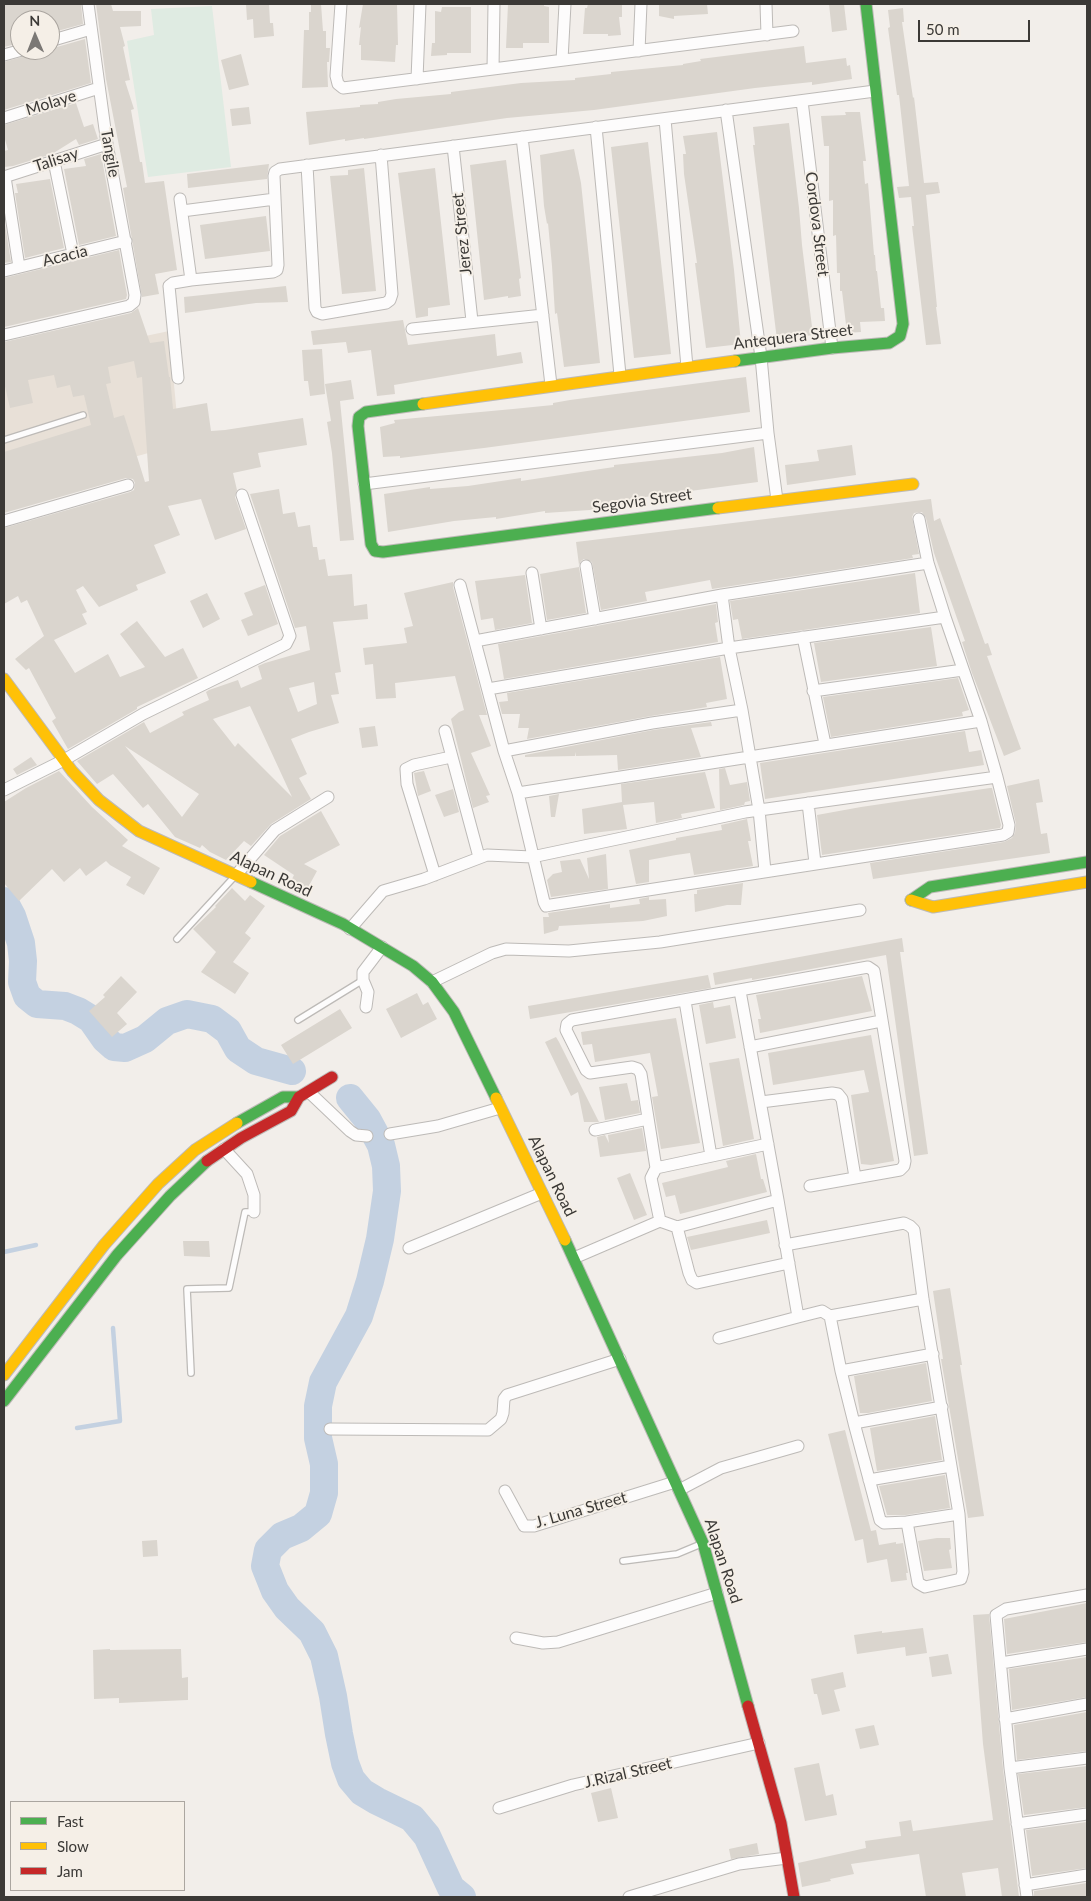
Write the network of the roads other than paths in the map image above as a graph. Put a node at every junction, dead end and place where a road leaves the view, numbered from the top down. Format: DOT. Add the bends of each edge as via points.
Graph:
graph roads {
  1 [pos="88,4"];
  2 [pos="341,4"];
  3 [pos="420,4"];
  4 [pos="494,4"];
  5 [pos="565,4"];
  6 [pos="641,4"];
  7 [pos="766,4"];
  8 [pos="866,4"];
  9 [pos="91,29"];
  10 [pos="793,31"];
  11 [pos="767,35"];
  12 [pos="60,39"];
  13 [pos="639,51"];
  14 [pos="562,60"];
  15 [pos="493,69"];
  16 [pos="416,79"];
  17 [pos="99,88"];
  18 [pos="875,91"];
  19 [pos="802,101"];
  20 [pos="726,110"];
  21 [pos="4,118"];
  22 [pos="665,118"];
  23 [pos="596,128"];
  24 [pos="522,137"];
  25 [pos="107,144"];
  26 [pos="453,146"];
  27 [pos="381,156"];
  28 [pos="54,161"];
  29 [pos="306,165"];
  30 [pos="5,177"];
  31 [pos="275,198"];
  32 [pos="180,199"];
  33 [pos="182,211"];
  34 [pos="126,241"];
  35 [pos="73,254"];
  36 [pos="19,267"];
  37 [pos="4,270"];
  38 [pos="191,280"];
  39 [pos="543,315"];
  40 [pos="472,321"];
  41 [pos="412,329"];
  42 [pos="4,335"];
  43 [pos="832,348"];
  44 [pos="761,357"];
  45 [pos="687,366"];
  46 [pos="620,375"];
  47 [pos="178,378"];
  48 [pos="551,385"];
  49 [pos="83,415"];
  50 [pos="768,433"];
  51 [pos="4,440"];
  52 [pos="364,484"];
  53 [pos="913,484"];
  54 [pos="128,485"];
  55 [pos="242,495"];
  56 [pos="777,500"];
  57 [pos="918,519"];
  58 [pos="4,521"];
  59 [pos="928,563"];
  60 [pos="586,566"];
  61 [pos="532,573"];
  62 [pos="460,585"];
  63 [pos="722,595"];
  64 [pos="945,617"];
  65 [pos="595,619"];
  66 [pos="541,629"];
  67 [pos="803,637"];
  68 [pos="475,641"];
  69 [pos="729,648"];
  70 [pos="963,670"];
  71 [pos="4,679"];
  72 [pos="488,689"];
  73 [pos="813,691"];
  74 [pos="742,710"];
  75 [pos="981,721"];
  76 [pos="445,732"];
  77 [pos="825,744"];
  78 [pos="504,751"];
  79 [pos="749,756"];
  80 [pos="452,757"];
  81 [pos="64,760"];
  82 [pos="997,777"];
  83 [pos="4,790"];
  84 [pos="518,793"];
  85 [pos="328,797"];
  86 [pos="808,803"];
  87 [pos="759,810"];
  88 [pos="479,857"];
  89 [pos="532,857"];
  90 [pos="1087,862"];
  91 [pos="815,864"];
  92 [pos="765,871"];
  93 [pos="236,875"];
  94 [pos="434,875"];
  95 [pos="1087,882"];
  96 [pos="860,910"];
  97 [pos="350,928"];
  98 [pos="177,939"];
  99 [pos="382,948"];
  100 [pos="363,980"];
  101 [pos="435,981"];
  102 [pos="740,991"];
  103 [pos="685,1001"];
  104 [pos="366,1007"];
  105 [pos="298,1020"];
  106 [pos="881,1022"];
  107 [pos="750,1047"];
  108 [pos="332,1077"];
  109 [pos="304,1094"];
  110 [pos="761,1102"];
  111 [pos="500,1108"];
  112 [pos="648,1119"];
  113 [pos="595,1130"];
  114 [pos="390,1134"];
  115 [pos="367,1136"];
  116 [pos="768,1144"];
  117 [pos="224,1149"];
  118 [pos="711,1156"];
  119 [pos="656,1168"];
  120 [pos="855,1177"];
  121 [pos="810,1186"];
  122 [pos="542,1193"];
  123 [pos="778,1200"];
  124 [pos="254,1212"];
  125 [pos="660,1221"];
  126 [pos="677,1227"];
  127 [pos="785,1246"];
  128 [pos="409,1248"];
  129 [pos="574,1258"];
  130 [pos="789,1263"];
  131 [pos="923,1299"];
  132 [pos="830,1316"];
  133 [pos="798,1317"];
  134 [pos="719,1338"];
  135 [pos="933,1354"];
  136 [pos="620,1359"];
  137 [pos="841,1371"];
  138 [pos="191,1373"];
  139 [pos="4,1375"];
  140 [pos="4,1401"];
  141 [pos="942,1407"];
  142 [pos="854,1423"];
  143 [pos="330,1429"];
  144 [pos="798,1446"];
  145 [pos="951,1466"];
  146 [pos="869,1480"];
  147 [pos="677,1486"];
  148 [pos="506,1491"];
  149 [pos="958,1514"];
  150 [pos="907,1522"];
  151 [pos="703,1544"];
  152 [pos="623,1561"];
  153 [pos="717,1593"];
  154 [pos="1087,1596"];
  155 [pos="516,1638"];
  156 [pos="1087,1649"];
  157 [pos="1001,1664"];
  158 [pos="1087,1704"];
  159 [pos="1006,1719"];
  160 [pos="759,1743"];
  161 [pos="1087,1758"];
  162 [pos="1010,1768"];
  163 [pos="499,1808"];
  164 [pos="1087,1814"];
  165 [pos="1017,1824"];
  166 [pos="787,1858"];
  167 [pos="1087,1875"];
  168 [pos="1025,1885"];
  169 [pos="629,1897"];
  170 [pos="794,1897"];
  171 [pos="1027,1897"];
  1 -- 9 [label="street, Tangile"];
  2 -- 16 [label="street" via="338,84 343,88"];
  3 -- 16 [label="street"];
  4 -- 15 [label="street"];
  5 -- 14 [label="street"];
  6 -- 13 [label="street"];
  7 -- 11 [label="street"];
  8 -- 18 [label="street, Antequera Street"];
  9 -- 12 [label="street"];
  9 -- 17 [label="street, Tangile"];
  10 -- 11 [label="street"];
  11 -- 13 [label="street"];
  13 -- 14 [label="street"];
  14 -- 15 [label="street"];
  15 -- 16 [label="street"];
  17 -- 21 [label="street, Molaye"];
  17 -- 25 [label="street, Tangile"];
  18 -- 19 [label="street"];
  18 -- 43 [label="street, Antequera Street" via="903,324 900,336 889,343"];
  19 -- 20 [label="street"];
  19 -- 43 [label="street, Cordova Street"];
  20 -- 22 [label="street"];
  20 -- 44 [label="street"];
  22 -- 23 [label="street"];
  22 -- 45 [label="street"];
  23 -- 24 [label="street"];
  23 -- 46 [label="street"];
  24 -- 26 [label="street"];
  24 -- 39 [label="street"];
  25 -- 28 [label="street, Talisay"];
  25 -- 34 [label="street, Tangile"];
  26 -- 27 [label="street"];
  26 -- 40 [label="street, Jerez Street"];
  27 -- 29 [label="street"];
  27 -- 29 [label="street" via="390,300 322,314 315,308"];
  28 -- 30 [label="street, Talisay"];
  28 -- 35 [label="street"];
  29 -- 31 [label="street" via="276,172"];
  30 -- 36 [label="street"];
  31 -- 33 [label="street"];
  31 -- 38 [label="street" via="277,270"];
  32 -- 33 [label="street"];
  33 -- 38 [label="street"];
  34 -- 35 [label="street, Acacia"];
  34 -- 42 [label="street, Tangile" via="134,302"];
  35 -- 36 [label="street, Acacia"];
  36 -- 37 [label="street, Acacia"];
  38 -- 47 [label="street" via="173,283 168,290"];
  39 -- 40 [label="street"];
  39 -- 48 [label="street"];
  40 -- 41 [label="street"];
  43 -- 44 [label="street, Antequera Street"];
  44 -- 45 [label="street, Antequera Street"];
  44 -- 50 [label="street"];
  45 -- 46 [label="street, Antequera Street"];
  46 -- 48 [label="street, Antequera Street"];
  48 -- 52 [label="street, Antequera Street" via="366,412 359,417 358,426"];
  49 -- 51 [label="lane"];
  50 -- 52 [label="street"];
  50 -- 56 [label="street"];
  52 -- 56 [label="street, Segovia Street" via="371,544 375,551 383,552"];
  53 -- 56 [label="street, Segovia Street"];
  54 -- 58 [label="street"];
  55 -- 81 [label="street" via="289,640 143,714"];
  57 -- 59 [label="street"];
  59 -- 63 [label="street"];
  59 -- 64 [label="street"];
  60 -- 65 [label="street"];
  61 -- 66 [label="street"];
  62 -- 68 [label="street"];
  63 -- 65 [label="street"];
  63 -- 69 [label="street"];
  64 -- 67 [label="street"];
  64 -- 70 [label="street"];
  65 -- 66 [label="street"];
  66 -- 68 [label="street"];
  67 -- 69 [label="street"];
  67 -- 73 [label="street"];
  68 -- 72 [label="street"];
  69 -- 72 [label="street"];
  69 -- 74 [label="street"];
  70 -- 73 [label="street"];
  70 -- 75 [label="street"];
  71 -- 81 [label="street, Alapan Road"];
  72 -- 78 [label="street"];
  73 -- 77 [label="street"];
  74 -- 78 [label="street"];
  74 -- 79 [label="street"];
  75 -- 77 [label="street"];
  75 -- 82 [label="street"];
  76 -- 80 [label="street"];
  77 -- 79 [label="street"];
  78 -- 84 [label="street"];
  79 -- 84 [label="street"];
  79 -- 87 [label="street"];
  80 -- 88 [label="street"];
  80 -- 94 [label="street" via="406,769 407,784"];
  81 -- 83 [label="street"];
  81 -- 93 [label="street, Alapan Road" via="99,800 139,831"];
  82 -- 86 [label="street"];
  82 -- 91 [label="street" via="1009,825 1008,832 1003,835"];
  84 -- 89 [label="street"];
  85 -- 93 [label="street" via="274,830"];
  86 -- 87 [label="street"];
  86 -- 91 [label="street"];
  87 -- 89 [label="street"];
  87 -- 92 [label="street"];
  88 -- 89 [label="street"];
  88 -- 94 [label="street"];
  89 -- 92 [label="street" via="546,906"];
  90 -- 95 [label="street" via="930,887 911,900 933,907"];
  91 -- 92 [label="street"];
  93 -- 97 [label="street, Alapan Road"];
  93 -- 98 [label="lane"];
  94 -- 97 [label="street" via="384,892"];
  96 -- 101 [label="street" via="660,942 569,951 506,949"];
  97 -- 99 [label="street, Alapan Road"];
  99 -- 100 [label="street" via="363,972"];
  99 -- 101 [label="street, Alapan Road"];
  100 -- 104 [label="street" via="368,992"];
  100 -- 105 [label="lane"];
  101 -- 111 [label="street, Alapan Road" via="454,1012"];
  102 -- 103 [label="street"];
  102 -- 106 [label="street" via="868,967 874,971"];
  102 -- 107 [label="street"];
  103 -- 112 [label="street" via="572,1020 566,1030 590,1073 638,1069"];
  103 -- 118 [label="street"];
  106 -- 107 [label="street"];
  106 -- 120 [label="street" via="905,1161 900,1170"];
  107 -- 110 [label="street"];
  108 -- 109 [label="street"];
  109 -- 115 [label="street" via="350,1131"];
  109 -- 117 [label="street" via="291,1111"];
  109 -- 139 [label="street" via="283,1097 215,1136 158,1184 104,1245"];
  110 -- 116 [label="street"];
  110 -- 120 [label="street" via="832,1092 838,1094 842,1099"];
  111 -- 114 [label="street" via="438,1126"];
  111 -- 122 [label="street, Alapan Road"];
  112 -- 113 [label="street"];
  112 -- 119 [label="street"];
  116 -- 118 [label="street"];
  116 -- 123 [label="street"];
  117 -- 124 [label="street" via="250,1179"];
  117 -- 140 [label="street" via="175,1190 143,1224"];
  118 -- 119 [label="street"];
  119 -- 125 [label="street" via="651,1178"];
  120 -- 121 [label="street"];
  122 -- 128 [label="street"];
  122 -- 129 [label="street, Alapan Road"];
  123 -- 126 [label="street"];
  123 -- 127 [label="street"];
  124 -- 138 [label="lane" via="245,1212 229,1288 187,1289"];
  125 -- 126 [label="street"];
  125 -- 129 [label="street"];
  126 -- 130 [label="street" via="689,1273 697,1284"];
  127 -- 130 [label="street"];
  127 -- 131 [label="street" via="904,1223 914,1230"];
  129 -- 136 [label="street, Alapan Road"];
  130 -- 133 [label="street"];
  131 -- 132 [label="street"];
  131 -- 135 [label="street"];
  132 -- 133 [label="street" via="822,1311"];
  132 -- 137 [label="street"];
  133 -- 134 [label="street"];
  135 -- 137 [label="street"];
  135 -- 141 [label="street"];
  136 -- 143 [label="street" via="507,1395 501,1419 488,1430"];
  136 -- 147 [label="street, Alapan Road"];
  137 -- 142 [label="street"];
  141 -- 142 [label="street"];
  141 -- 145 [label="street"];
  142 -- 146 [label="street"];
  144 -- 147 [label="street" via="721,1468"];
  145 -- 146 [label="street"];
  145 -- 149 [label="street"];
  146 -- 150 [label="street" via="880,1520 884,1523"];
  147 -- 148 [label="street, J. Luna Street" via="534,1526 524,1526"];
  147 -- 151 [label="street, Alapan Road"];
  149 -- 150 [label="street"];
  149 -- 150 [label="street" via="961,1579 924,1587 918,1583"];
  151 -- 152 [label="lane" via="676,1554"];
  151 -- 153 [label="street, Alapan Road"];
  153 -- 155 [label="street" via="558,1642"];
  153 -- 160 [label="street, Alapan Road"];
  154 -- 157 [label="street" via="1006,1609 996,1615"];
  156 -- 157 [label="street"];
  157 -- 159 [label="street"];
  158 -- 159 [label="street"];
  159 -- 162 [label="street"];
  160 -- 163 [label="street, J.Rizal Street" via="573,1785"];
  160 -- 166 [label="street, Alapan Road"];
  161 -- 162 [label="street"];
  162 -- 165 [label="street"];
  164 -- 165 [label="street"];
  165 -- 168 [label="street"];
  166 -- 169 [label="street" via="739,1864"];
  166 -- 170 [label="street, Alapan Road"];
  167 -- 168 [label="street"];
  168 -- 171 [label="street"];
}
